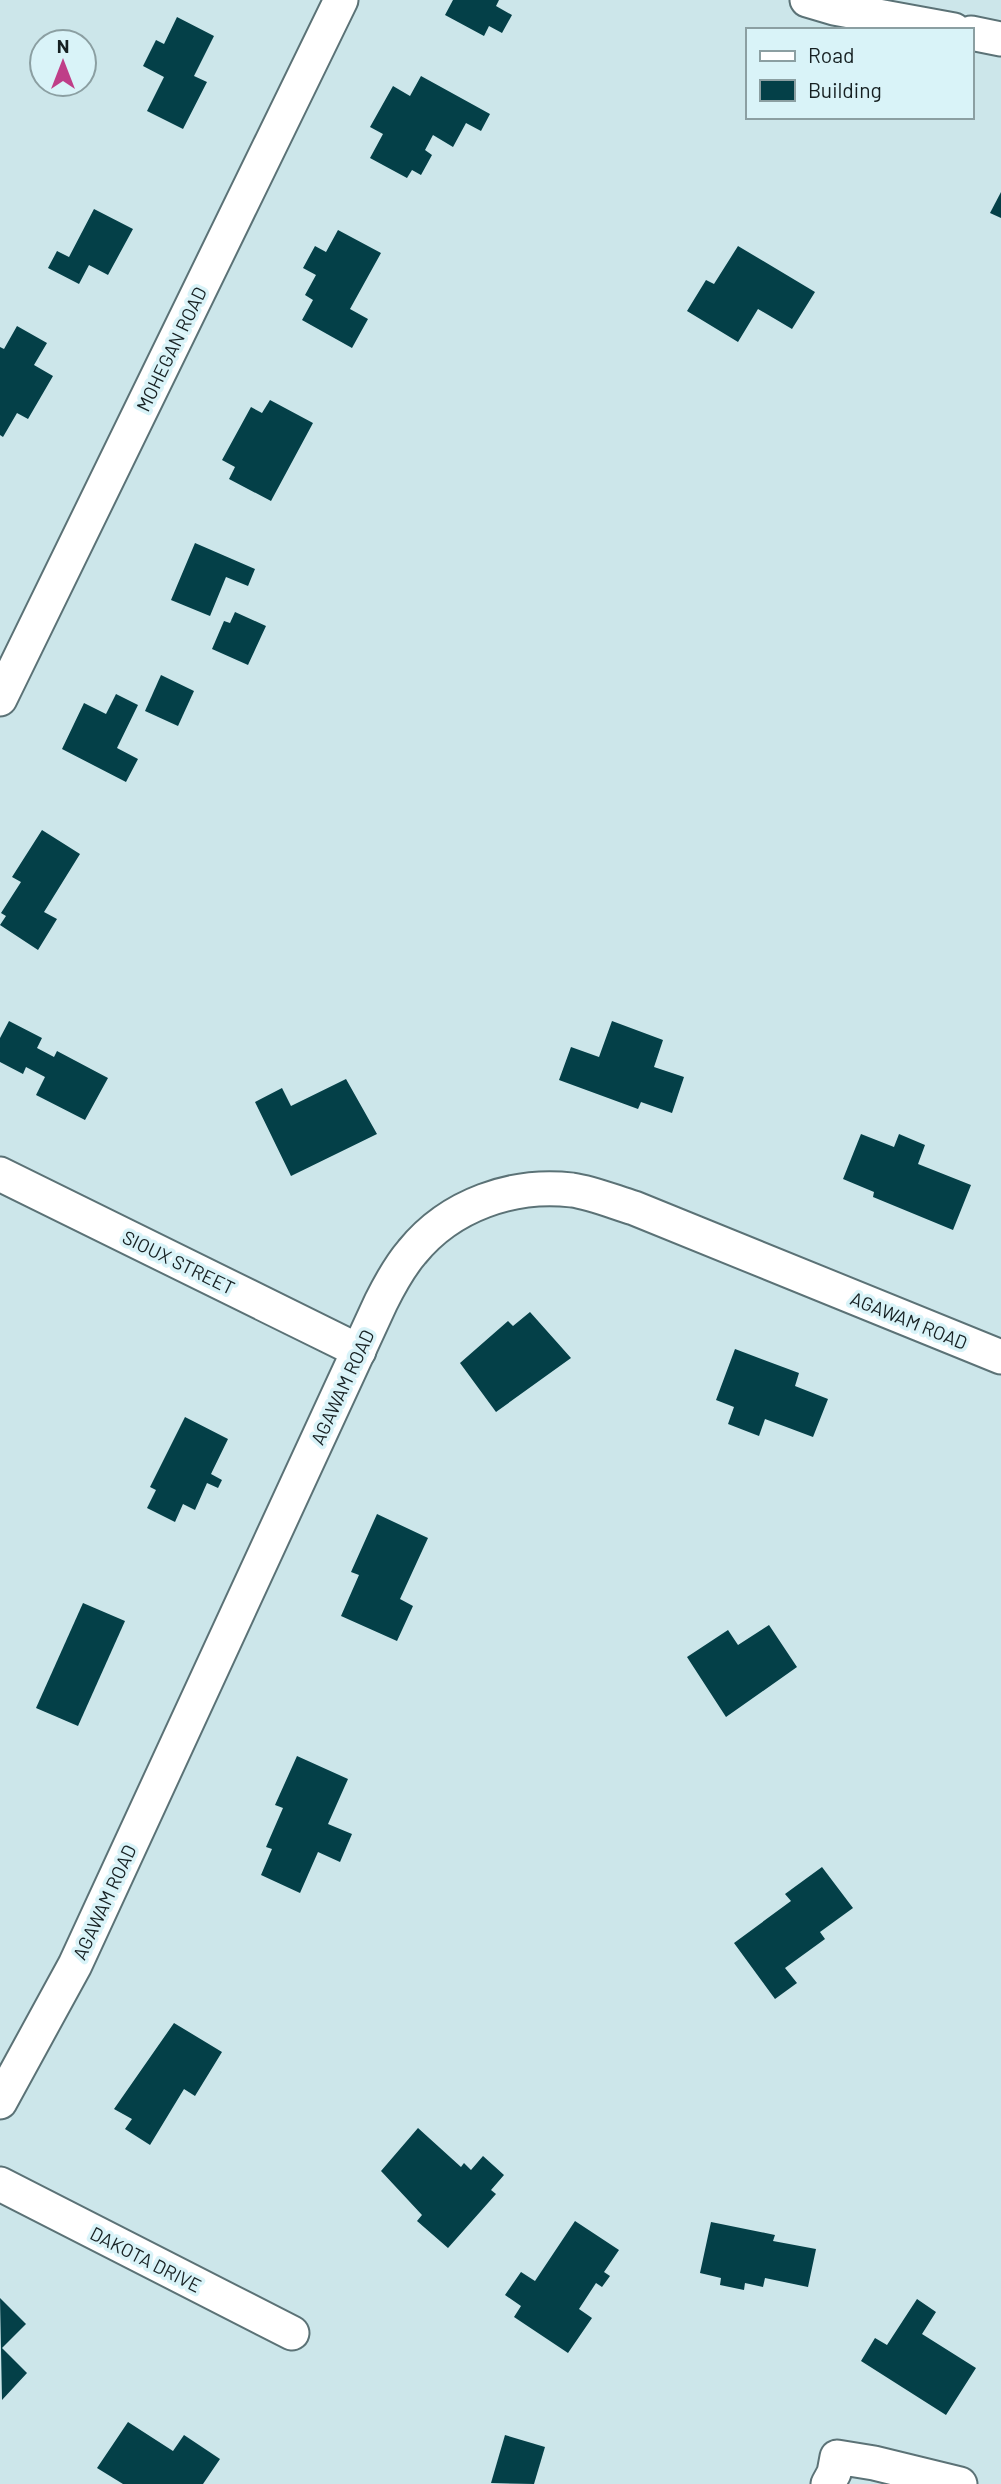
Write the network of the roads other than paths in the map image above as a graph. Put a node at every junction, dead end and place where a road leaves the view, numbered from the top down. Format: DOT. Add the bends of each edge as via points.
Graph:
graph roads {
  1 [pos="341,0"];
  2 [pos="807,0"];
  3 [pos="943,28"];
  4 [pos="973,33"];
  5 [pos="1001,39"];
  6 [pos="0,699"];
  7 [pos="0,1174"];
  8 [pos="359,1350"];
  9 [pos="1001,1357"];
  10 [pos="0,2102"];
  11 [pos="0,2184"];
  12 [pos="292,2333"];
  13 [pos="828,2484"];
  14 [pos="960,2484"];
  1 -- 6 [label="street, MOHEGAN ROAD"];
  2 -- 3 [label="street"];
  4 -- 5 [label="street"];
  7 -- 8 [label="street, SIOUX STREET"];
  8 -- 9 [label="street, AGAWAM ROAD" via="395,1275 429,1234 478,1202 541,1188 574,1190 634,1209"];
  8 -- 10 [label="street, AGAWAM ROAD" via="75,1965"];
  11 -- 12 [label="street, DAKOTA DRIVE"];
  13 -- 14 [label="street" via="837,2457"];
}
